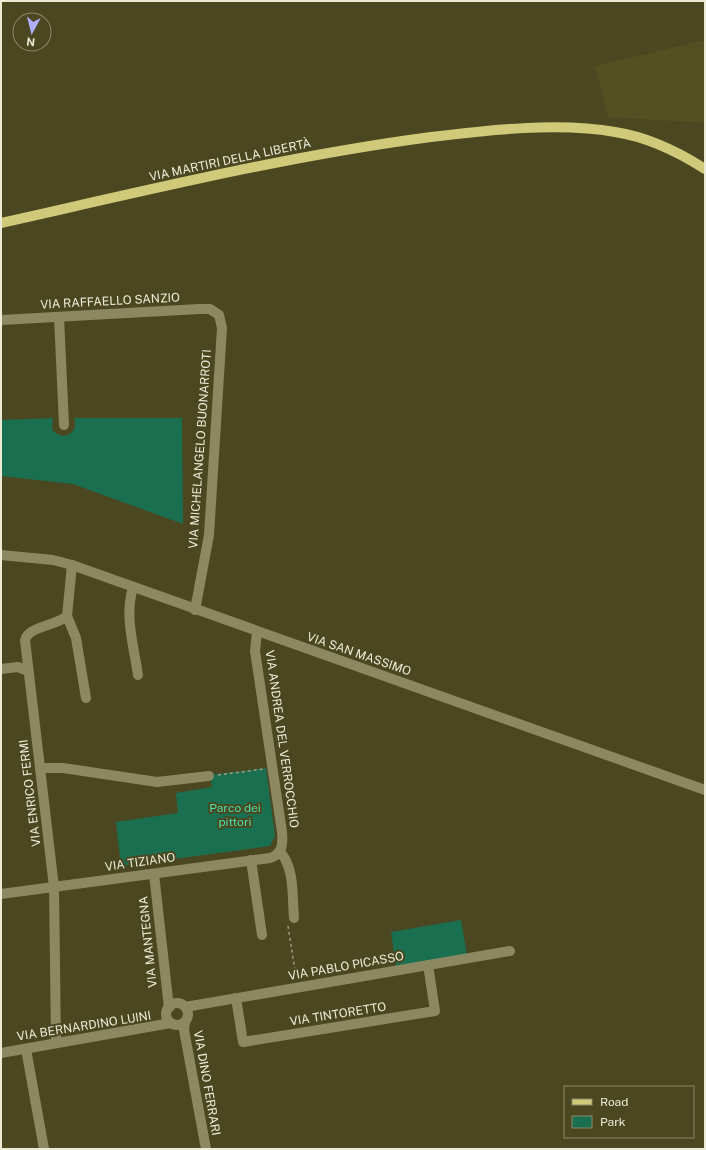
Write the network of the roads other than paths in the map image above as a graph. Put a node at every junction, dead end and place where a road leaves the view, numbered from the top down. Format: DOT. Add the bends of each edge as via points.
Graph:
graph roads {
  1 [pos="705,169"];
  2 [pos="1,223"];
  3 [pos="219,315"];
  4 [pos="60,317"];
  5 [pos="1,320"];
  6 [pos="64,425"];
  7 [pos="1,555"];
  8 [pos="72,565"];
  9 [pos="133,588"];
  10 [pos="195,610"];
  11 [pos="67,616"];
  12 [pos="257,632"];
  13 [pos="1,669"];
  14 [pos="28,671"];
  15 [pos="138,675"];
  16 [pos="86,698"];
  17 [pos="40,768"];
  18 [pos="209,776"];
  19 [pos="705,790"];
  20 [pos="280,852"];
  21 [pos="251,860"];
  22 [pos="154,874"];
  23 [pos="54,887"];
  24 [pos="1,894"];
  25 [pos="294,918"];
  26 [pos="262,935"];
  27 [pos="510,951"];
  28 [pos="428,965"];
  29 [pos="236,998"];
  30 [pos="185,1007"];
  31 [pos="169,1008"];
  32 [pos="185,1022"];
  33 [pos="171,1023"];
  34 [pos="56,1043"];
  35 [pos="26,1049"];
  36 [pos="1,1053"];
  37 [pos="44,1149"];
  38 [pos="206,1149"];
  1 -- 2 [label="main road, VIA MARTIRI DELLA LIBERTÀ" via="660,144 616,132 555,128 485,130 367,145"];
  3 -- 4 [label="street, VIA RAFFAELLO SANZIO" via="210,309 199,309"];
  3 -- 10 [label="street, VIA MICHELANGELO BUONARROTI" via="222,328 209,535"];
  4 -- 5 [label="street, VIA RAFFAELLO SANZIO"];
  4 -- 6 [label="street"];
  7 -- 8 [label="street, VIA SAN MASSIMO" via="53,560"];
  8 -- 9 [label="street, VIA SAN MASSIMO"];
  8 -- 11 [label="street"];
  9 -- 10 [label="street, VIA SAN MASSIMO"];
  9 -- 15 [label="street" via="130,613"];
  10 -- 12 [label="street, VIA SAN MASSIMO"];
  11 -- 14 [label="street, VIA ENRICO FERMI" via="26,636"];
  11 -- 16 [label="street" via="76,638"];
  12 -- 19 [label="street, VIA SAN MASSIMO"];
  12 -- 20 [label="street, VIA ANDREA DEL VERROCCHIO" via="255,651 283,840"];
  13 -- 14 [label="street" via="18,668"];
  14 -- 17 [label="street, VIA ENRICO FERMI"];
  17 -- 18 [label="street" via="63,768 157,782"];
  17 -- 23 [label="street, VIA ENRICO FERMI"];
  20 -- 21 [label="street, VIA TIZIANO" via="270,858"];
  20 -- 25 [label="street" via="287,859 290,871"];
  21 -- 22 [label="street, VIA TIZIANO"];
  21 -- 26 [label="street"];
  22 -- 23 [label="street, VIA TIZIANO"];
  22 -- 31 [label="street, VIA MANTEGNA"];
  23 -- 24 [label="street, VIA TIZIANO"];
  23 -- 34 [label="street, VIA ENRICO FERMI"];
  27 -- 28 [label="street, VIA PABLO PICASSO"];
  28 -- 29 [label="street, VIA PABLO PICASSO"];
  28 -- 29 [label="street, VIA TINTORETTO" via="435,1011 427,1013 243,1042"];
  29 -- 30 [label="street, VIA PABLO PICASSO"];
  30 -- 31 [label="street" via="177,1004"];
  30 -- 32 [label="street" via="188,1013"];
  31 -- 33 [label="street" via="167,1016"];
  32 -- 33 [label="street" via="177,1025"];
  32 -- 38 [label="street, VIA DINO FERRARI" via="184,1030"];
  33 -- 34 [label="street, VIA BERNARDINO LUINI"];
  34 -- 35 [label="street, VIA BERNARDINO LUINI"];
  35 -- 36 [label="street, VIA BERNARDINO LUINI"];
  35 -- 37 [label="street"];
}
